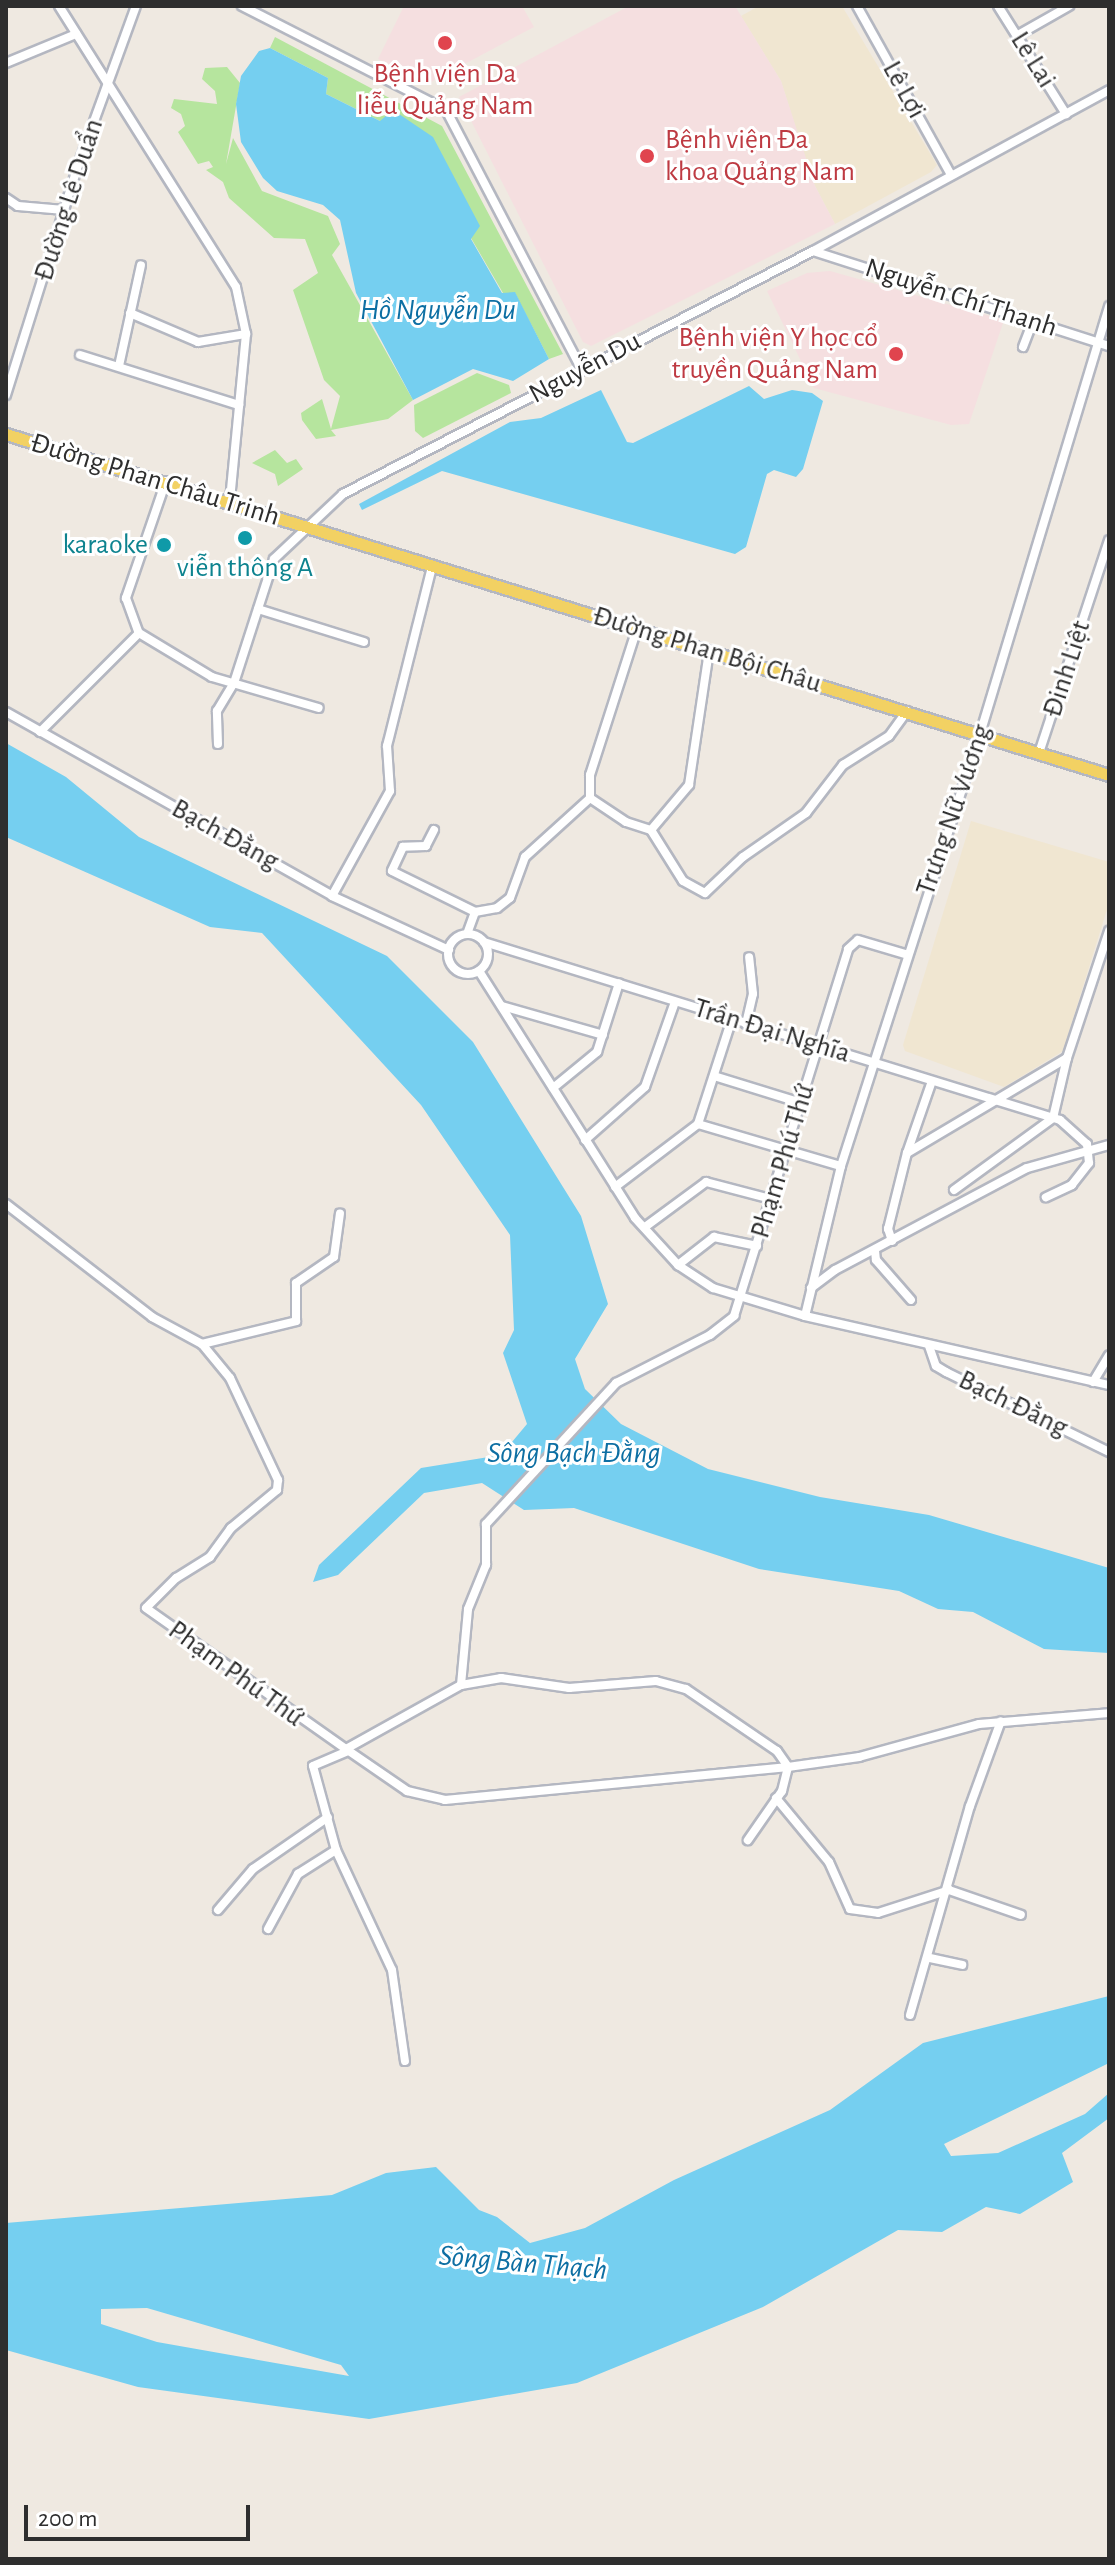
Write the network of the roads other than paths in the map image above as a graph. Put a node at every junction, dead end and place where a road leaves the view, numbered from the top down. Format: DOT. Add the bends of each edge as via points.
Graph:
graph roads {
  1 [pos="59,6"];
  2 [pos="136,6"];
  3 [pos="242,6"];
  4 [pos="857,6"];
  5 [pos="998,6"];
  6 [pos="1069,6"];
  7 [pos="76,34"];
  8 [pos="1018,35"];
  9 [pos="6,63"];
  10 [pos="108,83"];
  11 [pos="1109,90"];
  12 [pos="1066,114"];
  13 [pos="951,175"];
  14 [pos="6,198"];
  15 [pos="64,210"];
  16 [pos="813,251"];
  17 [pos="141,265"];
  18 [pos="1109,306"];
  19 [pos="130,313"];
  20 [pos="1033,321"];
  21 [pos="246,334"];
  22 [pos="1098,342"];
  23 [pos="1109,346"];
  24 [pos="1023,347"];
  25 [pos="80,355"];
  26 [pos="119,366"];
  27 [pos="582,370"];
  28 [pos="6,395"];
  29 [pos="239,405"];
  30 [pos="6,434"];
  31 [pos="166,481"];
  32 [pos="230,501"];
  33 [pos="304,527"];
  34 [pos="1109,540"];
  35 [pos="432,567"];
  36 [pos="258,609"];
  37 [pos="637,629"];
  38 [pos="139,633"];
  39 [pos="364,642"];
  40 [pos="709,651"];
  41 [pos="234,683"];
  42 [pos="319,708"];
  43 [pos="907,711"];
  44 [pos="6,712"];
  45 [pos="40,732"];
  46 [pos="980,734"];
  47 [pos="218,744"];
  48 [pos="1039,753"];
  49 [pos="1109,775"];
  50 [pos="590,798"];
  51 [pos="434,830"];
  52 [pos="651,830"];
  53 [pos="332,896"];
  54 [pos="475,912"];
  55 [pos="1109,931"];
  56 [pos="467,934"];
  57 [pos="484,942"];
  58 [pos="449,950"];
  59 [pos="905,954"];
  60 [pos="749,957"];
  61 [pos="479,971"];
  62 [pos="619,983"];
  63 [pos="675,1002"];
  64 [pos="502,1006"];
  65 [pos="732,1019"];
  66 [pos="746,1024"];
  67 [pos="603,1035"];
  68 [pos="818,1044"];
  69 [pos="1067,1058"];
  70 [pos="874,1062"];
  71 [pos="714,1076"];
  72 [pos="932,1081"];
  73 [pos="553,1088"];
  74 [pos="995,1097"];
  75 [pos="801,1103"];
  76 [pos="1057,1119"];
  77 [pos="698,1124"];
  78 [pos="585,1140"];
  79 [pos="1109,1145"];
  80 [pos="1088,1148"];
  81 [pos="788,1152"];
  82 [pos="907,1153"];
  83 [pos="841,1166"];
  84 [pos="615,1187"];
  85 [pos="954,1190"];
  86 [pos="1046,1197"];
  87 [pos="771,1199"];
  88 [pos="6,1204"];
  89 [pos="340,1213"];
  90 [pos="645,1227"];
  91 [pos="892,1241"];
  92 [pos="757,1246"];
  93 [pos="875,1251"];
  94 [pos="678,1265"];
  95 [pos="811,1288"];
  96 [pos="741,1297"];
  97 [pos="911,1300"];
  98 [pos="805,1316"];
  99 [pos="202,1344"];
  100 [pos="929,1346"];
  101 [pos="1109,1355"];
  102 [pos="1093,1382"];
  103 [pos="1109,1385"];
  104 [pos="1109,1452"];
  105 [pos="461,1685"];
  106 [pos="1109,1713"];
  107 [pos="1001,1721"];
  108 [pos="347,1750"];
  109 [pos="788,1767"];
  110 [pos="776,1798"];
  111 [pos="328,1817"];
  112 [pos="748,1840"];
  113 [pos="336,1850"];
  114 [pos="949,1890"];
  115 [pos="218,1910"];
  116 [pos="1021,1915"];
  117 [pos="268,1929"];
  118 [pos="930,1958"];
  119 [pos="962,1965"];
  120 [pos="910,2015"];
  121 [pos="405,2061"];
  1 -- 7 [label="street"];
  2 -- 10 [label="street, Đường Lê Duẩn"];
  3 -- 27 [label="street" via="446,110"];
  4 -- 13 [label="street, Lê Lợi"];
  5 -- 8 [label="street, Lê Lai"];
  6 -- 8 [label="street"];
  7 -- 9 [label="street"];
  7 -- 10 [label="street"];
  8 -- 12 [label="street, Lê Lai"];
  10 -- 15 [label="street, Đường Lê Duẩn"];
  10 -- 21 [label="street" via="223,261 240,298"];
  11 -- 12 [label="street, Nguyễn Du"];
  12 -- 13 [label="street, Nguyễn Du"];
  13 -- 16 [label="street, Nguyễn Du"];
  14 -- 15 [label="street" via="18,206"];
  15 -- 28 [label="street, Đường Lê Duẩn"];
  16 -- 20 [label="street, Nguyễn Chí Thanh"];
  16 -- 27 [label="street, Nguyễn Du"];
  17 -- 19 [label="street"];
  18 -- 22 [label="street, Trưng Nữ Vương"];
  19 -- 21 [label="street" via="198,342"];
  19 -- 26 [label="street"];
  20 -- 22 [label="street, Nguyễn Chí Thanh"];
  20 -- 24 [label="street"];
  21 -- 29 [label="street"];
  22 -- 23 [label="street, Nguyễn Chí Thanh"];
  22 -- 46 [label="street, Trưng Nữ Vương"];
  25 -- 26 [label="street"];
  26 -- 29 [label="street"];
  27 -- 33 [label="street, Nguyễn Du" via="343,494"];
  29 -- 32 [label="street"];
  30 -- 31 [label="main road, Đường Phan Châu Trinh"];
  31 -- 32 [label="main road, Đường Phan Châu Trinh"];
  31 -- 38 [label="street" via="126,598"];
  32 -- 33 [label="main road, Đường Phan Châu Trinh"];
  33 -- 35 [label="main road, Đường Phan Bội Châu"];
  33 -- 36 [label="street, Nguyễn Du" via="274,559"];
  34 -- 48 [label="street, Đinh Liệt"];
  35 -- 37 [label="main road, Đường Phan Bội Châu"];
  35 -- 53 [label="street" via="387,746 390,791"];
  36 -- 39 [label="street"];
  36 -- 41 [label="street, Nguyễn Du"];
  37 -- 40 [label="main road, Đường Phan Bội Châu"];
  37 -- 50 [label="street" via="590,775"];
  38 -- 41 [label="street" via="212,677"];
  38 -- 45 [label="street"];
  40 -- 43 [label="main road, Đường Phan Bội Châu"];
  40 -- 52 [label="street" via="689,785"];
  41 -- 42 [label="street"];
  41 -- 47 [label="street, Nguyễn Du" via="217,711"];
  43 -- 46 [label="main road, Đường Phan Bội Châu"];
  43 -- 52 [label="street" via="889,736 843,765 806,813 743,857 705,893 683,881"];
  44 -- 45 [label="street, Bạch Đằng"];
  45 -- 53 [label="street, Bạch Đằng"];
  46 -- 48 [label="main road, Đường Phan Bội Châu"];
  46 -- 59 [label="street, Trưng Nữ Vương"];
  48 -- 49 [label="main road, Đường Phan Bội Châu"];
  50 -- 52 [label="street" via="626,822"];
  50 -- 54 [label="street" via="525,857 504,904"];
  51 -- 54 [label="street" via="426,846 403,847 392,871"];
  53 -- 58 [label="street, Bạch Đằng"];
  54 -- 56 [label="street"];
  55 -- 69 [label="street"];
  56 -- 57 [label="street"];
  56 -- 58 [label="street" via="455,939"];
  57 -- 61 [label="street" via="487,960"];
  57 -- 62 [label="street, Trần Đại Nghĩa"];
  58 -- 61 [label="street" via="454,968"];
  59 -- 68 [label="street, Phạm Phú Thứ" via="852,941"];
  59 -- 70 [label="street, Trưng Nữ Vương"];
  60 -- 66 [label="street" via="753,994"];
  61 -- 64 [label="street"];
  62 -- 63 [label="street, Trần Đại Nghĩa"];
  62 -- 67 [label="street"];
  63 -- 65 [label="street, Trần Đại Nghĩa"];
  63 -- 78 [label="street" via="645,1087"];
  64 -- 67 [label="street"];
  64 -- 73 [label="street"];
  65 -- 66 [label="street, Trần Đại Nghĩa"];
  65 -- 71 [label="street"];
  66 -- 68 [label="street, Trần Đại Nghĩa"];
  67 -- 73 [label="street" via="597,1052"];
  68 -- 70 [label="street, Trần Đại Nghĩa"];
  68 -- 75 [label="street, Phạm Phú Thứ"];
  69 -- 74 [label="street"];
  69 -- 76 [label="street"];
  70 -- 72 [label="street, Trần Đại Nghĩa"];
  70 -- 83 [label="street, Trưng Nữ Vương"];
  71 -- 75 [label="street"];
  71 -- 77 [label="street"];
  72 -- 74 [label="street, Trần Đại Nghĩa"];
  72 -- 82 [label="street"];
  73 -- 78 [label="street"];
  74 -- 76 [label="street, Trần Đại Nghĩa"];
  74 -- 82 [label="street"];
  75 -- 81 [label="street, Phạm Phú Thứ"];
  76 -- 80 [label="street"];
  76 -- 85 [label="street"];
  77 -- 81 [label="street"];
  77 -- 84 [label="street"];
  78 -- 84 [label="street"];
  79 -- 80 [label="street"];
  80 -- 86 [label="street" via="1089,1163 1077,1181"];
  80 -- 91 [label="street" via="1027,1168"];
  81 -- 83 [label="street"];
  81 -- 87 [label="street, Phạm Phú Thứ"];
  82 -- 91 [label="street" via="888,1229"];
  83 -- 95 [label="street, Trưng Nữ Vương"];
  84 -- 90 [label="street"];
  87 -- 90 [label="street" via="706,1182"];
  87 -- 92 [label="street, Phạm Phú Thứ"];
  88 -- 99 [label="street, Phạm Phú Thứ" via="152,1317"];
  89 -- 99 [label="street" via="334,1257 296,1283 296,1321"];
  90 -- 94 [label="street"];
  91 -- 93 [label="street"];
  92 -- 94 [label="street" via="714,1237"];
  92 -- 96 [label="street, Phạm Phú Thứ"];
  93 -- 95 [label="street"];
  93 -- 97 [label="street" via="876,1260"];
  94 -- 96 [label="street" via="713,1288"];
  95 -- 98 [label="street, Trưng Nữ Vương"];
  96 -- 98 [label="street"];
  96 -- 105 [label="street" via="729,1322 616,1383 483,1529 486,1565 468,1609"];
  98 -- 100 [label="street"];
  99 -- 108 [label="street, Phạm Phú Thứ" via="230,1378 279,1485 231,1528 210,1557 176,1578 146,1608"];
  100 -- 102 [label="street"];
  100 -- 104 [label="street, Bạch Đằng" via="936,1366 946,1372"];
  101 -- 102 [label="street"];
  102 -- 103 [label="street"];
  105 -- 108 [label="street"];
  105 -- 109 [label="street" via="501,1678 569,1688 672,1684 769,1745"];
  106 -- 107 [label="street"];
  107 -- 109 [label="street" via="859,1757"];
  107 -- 114 [label="street" via="970,1806"];
  108 -- 109 [label="street" via="407,1791 437,1800"];
  108 -- 111 [label="street" via="313,1766"];
  109 -- 110 [label="street"];
  110 -- 112 [label="street"];
  110 -- 114 [label="street" via="829,1862 850,1909 878,1913"];
  111 -- 113 [label="street"];
  111 -- 115 [label="street" via="253,1869"];
  113 -- 117 [label="street" via="298,1874"];
  113 -- 121 [label="street" via="392,1970"];
  114 -- 116 [label="street"];
  114 -- 118 [label="street"];
  118 -- 119 [label="street"];
  118 -- 120 [label="street"];
}
